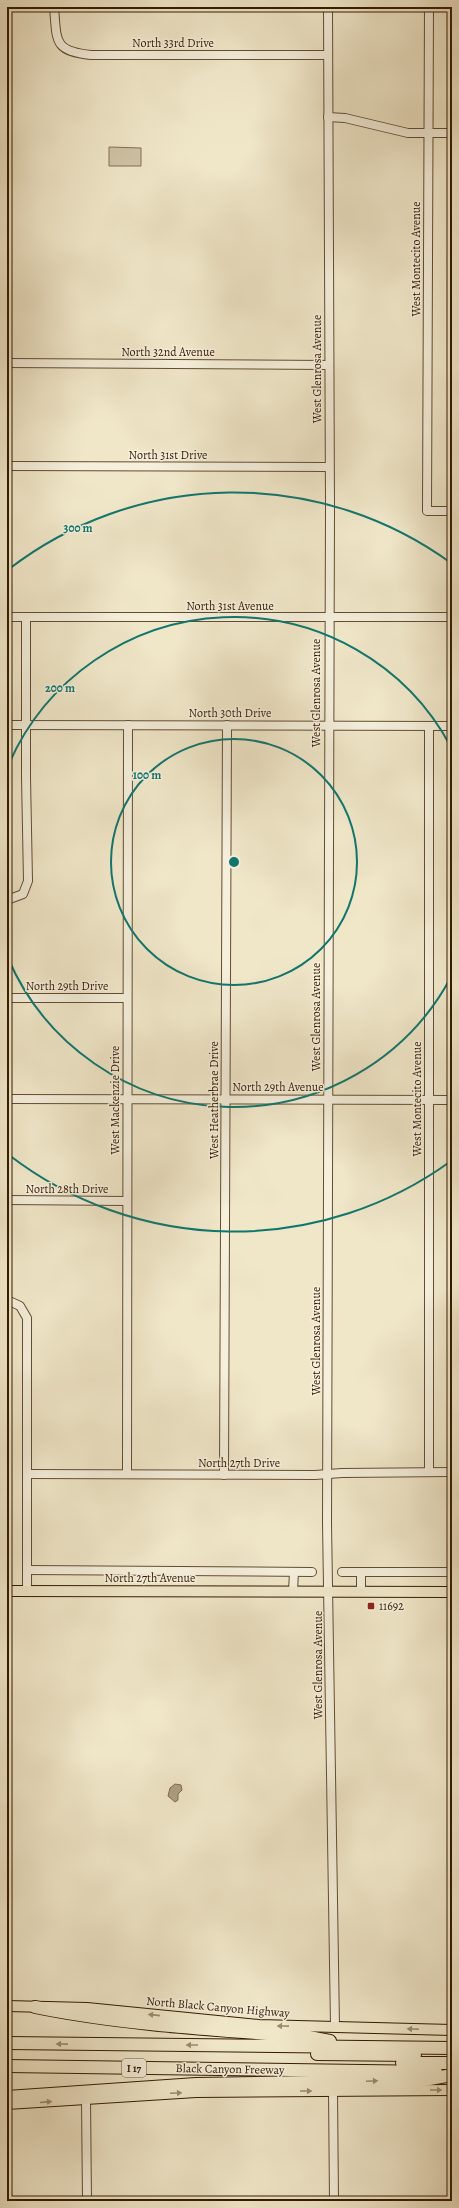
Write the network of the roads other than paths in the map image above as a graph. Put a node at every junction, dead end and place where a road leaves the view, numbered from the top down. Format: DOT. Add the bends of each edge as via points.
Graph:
graph roads {
  1 [pos="54,7"];
  2 [pos="328,7"];
  3 [pos="429,7"];
  4 [pos="328,55"];
  5 [pos="328,117"];
  6 [pos="429,133"];
  7 [pos="452,133"];
  8 [pos="7,363"];
  9 [pos="329,365"];
  10 [pos="7,466"];
  11 [pos="329,467"];
  12 [pos="452,511"];
  13 [pos="7,616"];
  14 [pos="26,617"];
  15 [pos="452,617"];
  16 [pos="328,618"];
  17 [pos="7,724"];
  18 [pos="26,724"];
  19 [pos="128,725"];
  20 [pos="227,725"];
  21 [pos="329,726"];
  22 [pos="429,726"];
  23 [pos="452,726"];
  24 [pos="7,900"];
  25 [pos="7,998"];
  26 [pos="127,998"];
  27 [pos="7,1099"];
  28 [pos="127,1099"];
  29 [pos="226,1099"];
  30 [pos="329,1099"];
  31 [pos="429,1100"];
  32 [pos="452,1100"];
  33 [pos="7,1200"];
  34 [pos="127,1201"];
  35 [pos="7,1300"];
  36 [pos="429,1472"];
  37 [pos="452,1472"];
  38 [pos="27,1474"];
  39 [pos="127,1474"];
  40 [pos="328,1474"];
  41 [pos="224,1475"];
  42 [pos="27,1570"];
  43 [pos="294,1572"];
  44 [pos="312,1572"];
  45 [pos="342,1572"];
  46 [pos="361,1572"];
  47 [pos="452,1572"];
  48 [pos="329,1590"];
  49 [pos="361,1590"];
  50 [pos="7,1591"];
  51 [pos="27,1591"];
  52 [pos="293,1591"];
  53 [pos="452,1592"];
  54 [pos="7,2006"];
  55 [pos="35,2007"];
  56 [pos="335,2026"];
  57 [pos="452,2030"];
  58 [pos="7,2043"];
  59 [pos="231,2046"];
  60 [pos="361,2046"];
  61 [pos="452,2048"];
  62 [pos="452,2056"];
  63 [pos="7,2057"];
  64 [pos="452,2063"];
  65 [pos="7,2066"];
  66 [pos="452,2074"];
  67 [pos="452,2090"];
  68 [pos="333,2091"];
  69 [pos="7,2097"];
  70 [pos="86,2099"];
  71 [pos="7,2104"];
  72 [pos="87,2201"];
  73 [pos="334,2201"];
  1 -- 4 [label="street, North 33rd Drive" via="57,40 71,53"];
  2 -- 4 [label="street, West Glenrosa Avenue"];
  3 -- 6 [label="street, West Montecito Avenue"];
  4 -- 5 [label="street, West Glenrosa Avenue"];
  5 -- 6 [label="street" via="345,118 408,133"];
  5 -- 9 [label="street, West Glenrosa Avenue"];
  6 -- 7 [label="street"];
  6 -- 12 [label="street, West Montecito Avenue" via="427,511"];
  8 -- 9 [label="street, North 32nd Avenue"];
  9 -- 11 [label="street, West Glenrosa Avenue"];
  10 -- 11 [label="street, North 31st Drive"];
  11 -- 16 [label="street, West Glenrosa Avenue"];
  13 -- 14 [label="street, North 31st Avenue"];
  14 -- 16 [label="street, North 31st Avenue"];
  14 -- 18 [label="street"];
  15 -- 16 [label="street, North 31st Avenue"];
  16 -- 21 [label="street, West Glenrosa Avenue"];
  17 -- 18 [label="street, North 30th Drive"];
  18 -- 19 [label="street, North 30th Drive"];
  18 -- 24 [label="street" via="28,881 23,894"];
  19 -- 20 [label="street, North 30th Drive"];
  19 -- 26 [label="street, West Mackenzie Drive"];
  20 -- 21 [label="street, North 30th Drive"];
  20 -- 29 [label="street, West Heatherbrae Drive"];
  21 -- 22 [label="street, North 30th Drive"];
  21 -- 30 [label="street, West Glenrosa Avenue"];
  22 -- 23 [label="street, North 30th Drive"];
  22 -- 31 [label="street, West Montecito Avenue"];
  25 -- 26 [label="street, North 29th Drive"];
  26 -- 28 [label="street, West Mackenzie Drive"];
  27 -- 28 [label="street, North 29th Avenue"];
  28 -- 29 [label="street, North 29th Avenue"];
  28 -- 34 [label="street, West Mackenzie Drive"];
  29 -- 30 [label="street, North 29th Avenue"];
  29 -- 41 [label="street, West Heatherbrae Drive"];
  30 -- 31 [label="street, North 29th Avenue"];
  30 -- 40 [label="street, West Glenrosa Avenue"];
  31 -- 32 [label="street, North 29th Avenue"];
  31 -- 36 [label="street, West Montecito Avenue"];
  33 -- 34 [label="street, North 28th Drive"];
  34 -- 39 [label="street, West Mackenzie Drive"];
  35 -- 38 [label="street" via="20,1306 27,1318"];
  36 -- 37 [label="street, North 27th Drive"];
  36 -- 40 [label="street, North 27th Drive"];
  38 -- 39 [label="street, North 27th Drive"];
  38 -- 42 [label="street"];
  39 -- 41 [label="street, North 27th Drive"];
  40 -- 41 [label="street, North 27th Drive"];
  40 -- 48 [label="street, West Glenrosa Avenue"];
  42 -- 43 [label="street, North 27th Avenue"];
  42 -- 51 [label="street"];
  43 -- 44 [label="street, North 27th Avenue"];
  43 -- 52 [label="street"];
  45 -- 46 [label="street"];
  46 -- 47 [label="street"];
  46 -- 49 [label="street"];
  48 -- 49 [label="main road, North 27th Avenue"];
  48 -- 52 [label="main road, North 27th Avenue"];
  48 -- 56 [label="street, West Glenrosa Avenue"];
  49 -- 53 [label="main road, North 27th Avenue"];
  50 -- 51 [label="main road, North 27th Avenue"];
  51 -- 52 [label="main road, North 27th Avenue"];
  54 -- 55 [label="main road, North Black Canyon Highway"];
  56 -- 55 [label="main road, North Black Canyon Highway, one-way" via="259,2026 87,2008"];
  55 -- 60 [label="highway" via="153,2024 309,2037"];
  57 -- 56 [label="main road, North Black Canyon Highway, one-way"];
  59 -- 58 [label="highway, Black Canyon Freeway / I 17, one-way"];
  59 -- 60 [label="highway, Black Canyon Freeway / I 17"];
  59 -- 62 [label="highway" via="251,2052"];
  60 -- 61 [label="highway, Black Canyon Freeway / I 17"];
  63 -- 64 [label="highway"];
  65 -- 66 [label="highway, Black Canyon Freeway / I 17"];
  69 -- 66 [label="highway, one-way" via="151,2086 409,2080"];
  68 -- 67 [label="main road, one-way"];
  70 -- 68 [label="main road, one-way" via="196,2092"];
  68 -- 73 [label="street"];
  71 -- 70 [label="main road, one-way"];
  70 -- 72 [label="street"];
}
